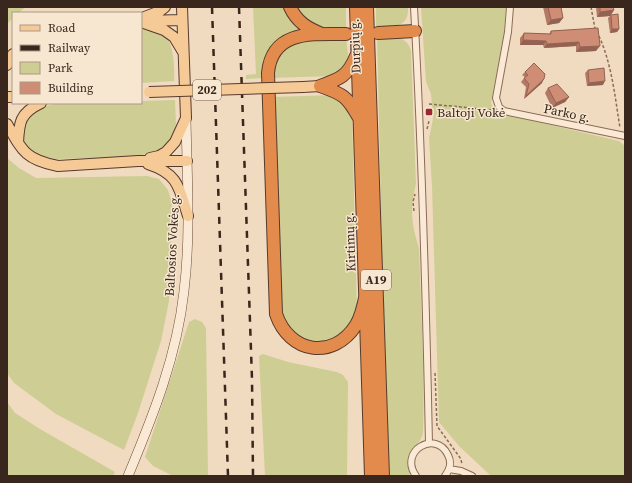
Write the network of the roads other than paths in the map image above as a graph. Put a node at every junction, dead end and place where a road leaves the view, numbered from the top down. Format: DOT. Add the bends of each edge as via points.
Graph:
graph roads {
  1 [pos="165,7"];
  2 [pos="182,7"];
  3 [pos="290,7"];
  4 [pos="356,7"];
  5 [pos="367,7"];
  6 [pos="414,7"];
  7 [pos="510,7"];
  8 [pos="142,20"];
  9 [pos="182,20"];
  10 [pos="142,21"];
  11 [pos="142,21"];
  12 [pos="415,31"];
  13 [pos="378,33"];
  14 [pos="323,34"];
  15 [pos="346,34"];
  16 [pos="184,52"];
  17 [pos="358,53"];
  18 [pos="12,56"];
  19 [pos="7,65"];
  20 [pos="370,85"];
  21 [pos="320,86"];
  22 [pos="145,92"];
  23 [pos="39,104"];
  24 [pos="186,118"];
  25 [pos="360,122"];
  26 [pos="7,124"];
  27 [pos="623,136"];
  28 [pos="18,143"];
  29 [pos="138,161"];
  30 [pos="187,161"];
  31 [pos="188,216"];
  32 [pos="366,293"];
  33 [pos="429,443"];
  34 [pos="449,469"];
  35 [pos="128,476"];
  36 [pos="371,476"];
  37 [pos="382,476"];
  38 [pos="416,476"];
  39 [pos="445,476"];
  40 [pos="472,476"];
  1 -- 8 [label="main road"];
  2 -- 9 [label="main road, Baltosios Vokės g."];
  3 -- 14 [label="highway" via="302,24"];
  4 -- 17 [label="highway, Kirtimų g. / A19"];
  5 -- 20 [label="highway, Durpių g. / A19"];
  6 -- 12 [label="street"];
  7 -- 27 [label="street, Parko g." via="496,98 504,112"];
  9 -- 10 [label="main road"];
  9 -- 16 [label="main road, Baltosios Vokės g."];
  11 -- 16 [label="main road" via="174,37"];
  12 -- 13 [label="highway"];
  12 -- 33 [label="street" via="420,103"];
  14 -- 15 [label="highway"];
  14 -- 32 [label="highway" via="286,41 275,50 268,65 276,314 284,331 296,342 314,348 330,347 345,338 356,324"];
  16 -- 24 [label="main road, Baltosios Vokės g."];
  17 -- 21 [label="highway" via="345,75"];
  17 -- 25 [label="highway, Kirtimų g. / A19"];
  18 -- 19 [label="main road"];
  20 -- 37 [label="highway, Kirtimų g. / A19"];
  21 -- 22 [label="main road, 202, bridge"];
  21 -- 25 [label="highway" via="347,98"];
  23 -- 28 [label="main road" via="22,116"];
  24 -- 29 [label="main road" via="175,142 166,152"];
  24 -- 30 [label="main road, Baltosios Vokės g."];
  25 -- 32 [label="highway, Kirtimų g. / A19"];
  26 -- 28 [label="main road"];
  28 -- 29 [label="main road" via="32,158 58,166"];
  29 -- 30 [label="main road"];
  29 -- 31 [label="main road" via="159,167 171,175 179,186"];
  30 -- 31 [label="main road, Baltosios Vokės g."];
  31 -- 35 [label="main road, Baltosios Vokės g." via="184,292 178,333 149,427"];
  32 -- 36 [label="highway, Kirtimų g. / A19"];
  33 -- 34 [label="street" via="446,451"];
  33 -- 38 [label="street" via="422,445 412,456 412,471"];
  34 -- 39 [label="street"];
  34 -- 40 [label="street"];
}
